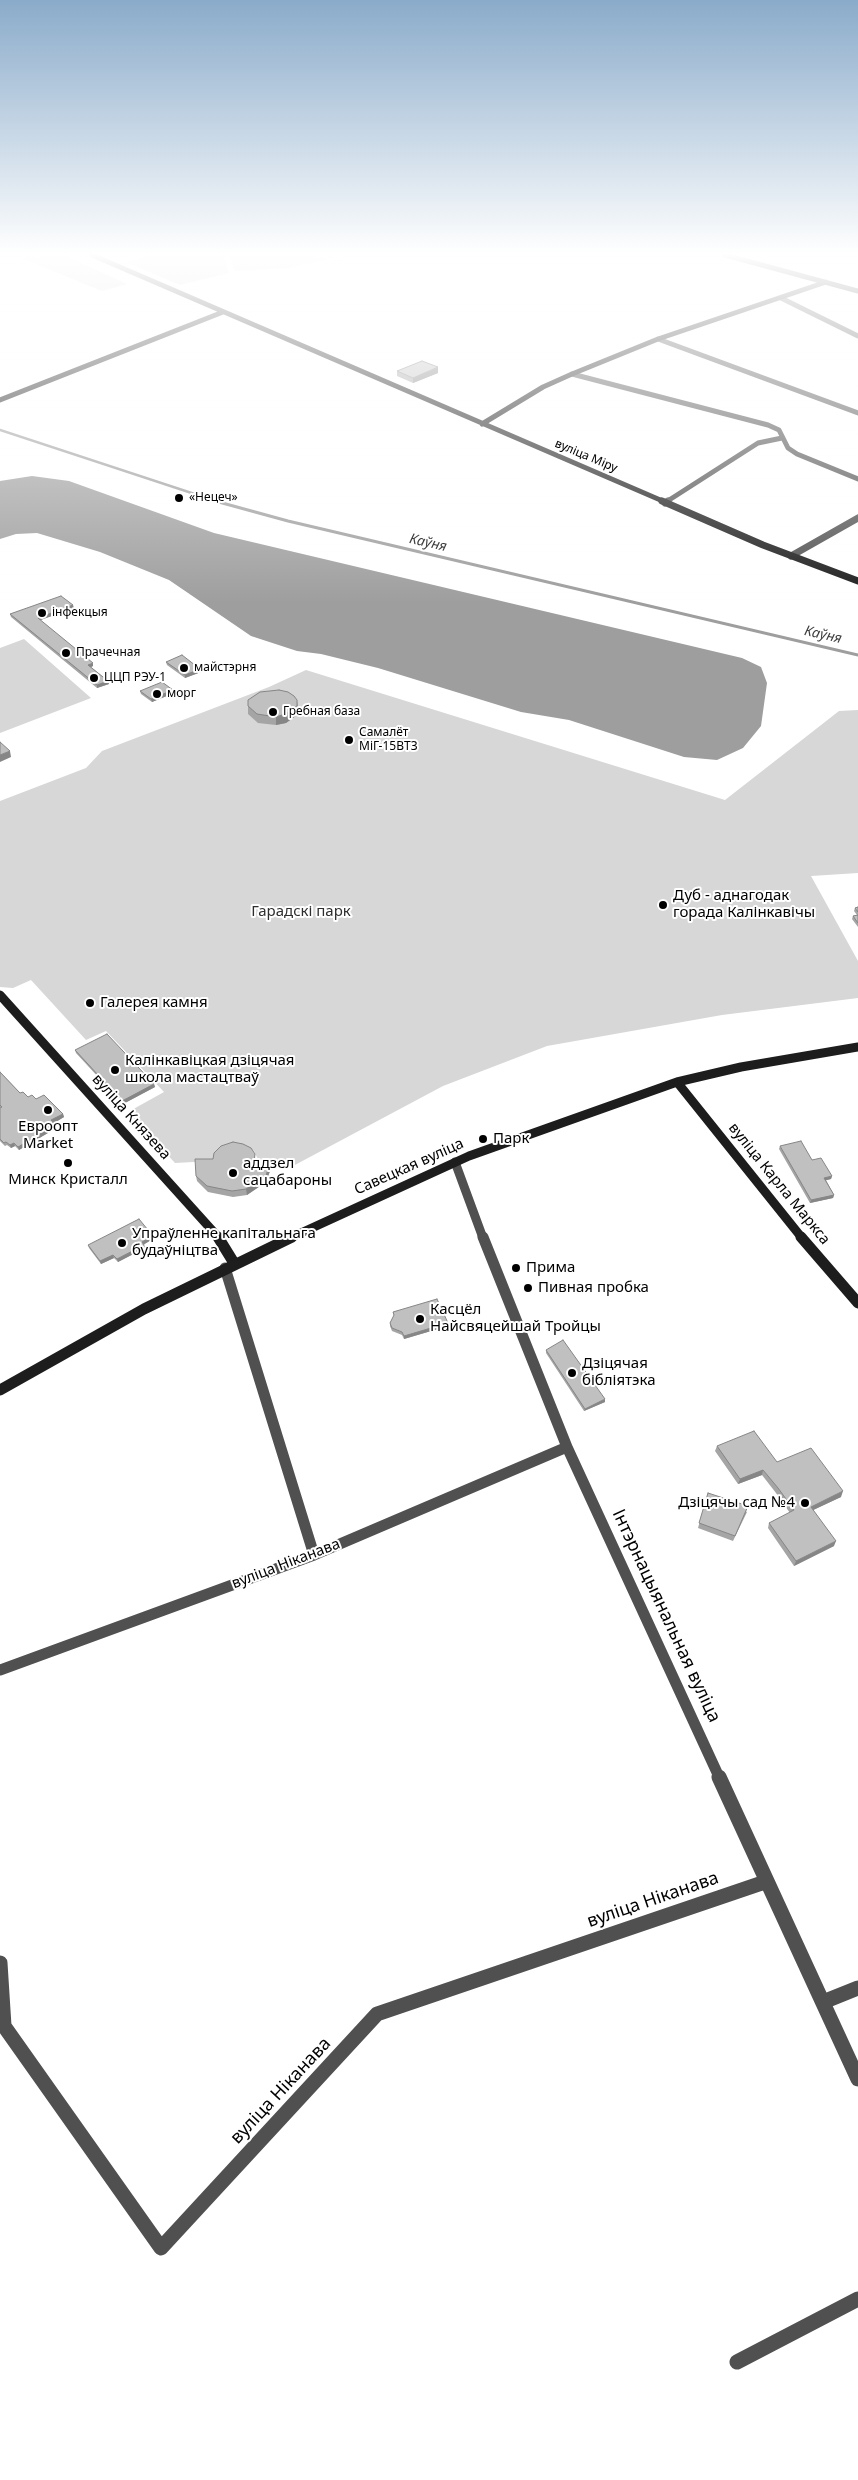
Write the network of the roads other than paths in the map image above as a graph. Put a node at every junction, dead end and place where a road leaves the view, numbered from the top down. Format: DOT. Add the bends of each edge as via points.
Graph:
graph roads {
  1 [pos="74,371"];
  2 [pos="359,371"];
  3 [pos="580,371"];
  4 [pos="744,371"];
  5 [pos="572,374"];
  6 [pos="0,400"];
  7 [pos="858,413"];
  8 [pos="482,424"];
  9 [pos="782,438"];
  10 [pos="858,479"];
  11 [pos="665,502"];
  12 [pos="858,518"];
  13 [pos="791,556"];
  14 [pos="858,581"];
  15 [pos="0,995"];
  16 [pos="858,1047"];
  17 [pos="677,1082"];
  18 [pos="456,1162"];
  19 [pos="229,1266"];
  20 [pos="858,1303"];
  21 [pos="0,1390"];
  22 [pos="567,1448"];
  23 [pos="314,1555"];
  24 [pos="0,1670"];
  25 [pos="765,1882"];
  26 [pos="0,1963"];
  27 [pos="858,1988"];
  28 [pos="824,2002"];
  29 [pos="858,2079"];
  30 [pos="858,2299"];
  31 [pos="737,2362"];
  1 -- 6 [label="main road"];
  2 -- 8 [label="main road, вуліца Міру"];
  3 -- 5 [label="main road"];
  4 -- 7 [label="street"];
  5 -- 8 [label="main road" via="543,387"];
  5 -- 9 [label="street" via="768,425 779,430"];
  8 -- 11 [label="main road, вуліца Міру"];
  9 -- 10 [label="street" via="788,448 798,454"];
  9 -- 11 [label="street" via="758,443"];
  11 -- 13 [label="main road, вуліца Міру"];
  12 -- 13 [label="street"];
  13 -- 14 [label="main road, вуліца Міру"];
  15 -- 19 [label="main road, вуліца Князева" via="218,1237"];
  16 -- 17 [label="main road, Савецкая вуліца" via="741,1067"];
  17 -- 18 [label="main road, Савецкая вуліца"];
  17 -- 20 [label="main road, вуліца Карла Маркса" via="790,1224"];
  18 -- 19 [label="main road, Савецкая вуліца"];
  18 -- 22 [label="street, Інтэрнацыянальная вуліца"];
  19 -- 21 [label="main road, Савецкая вуліца" via="144,1309"];
  19 -- 23 [label="street"];
  22 -- 23 [label="street, вуліца Ніканава"];
  22 -- 25 [label="street, Інтэрнацыянальная вуліца"];
  23 -- 24 [label="street, вуліца Ніканава"];
  25 -- 26 [label="street, вуліца Ніканава" via="378,2014 161,2248 4,2026"];
  25 -- 28 [label="street, Інтэрнацыянальная вуліца"];
  27 -- 28 [label="street"];
  28 -- 29 [label="street, Інтэрнацыянальная вуліца"];
  30 -- 31 [label="street"];
}
